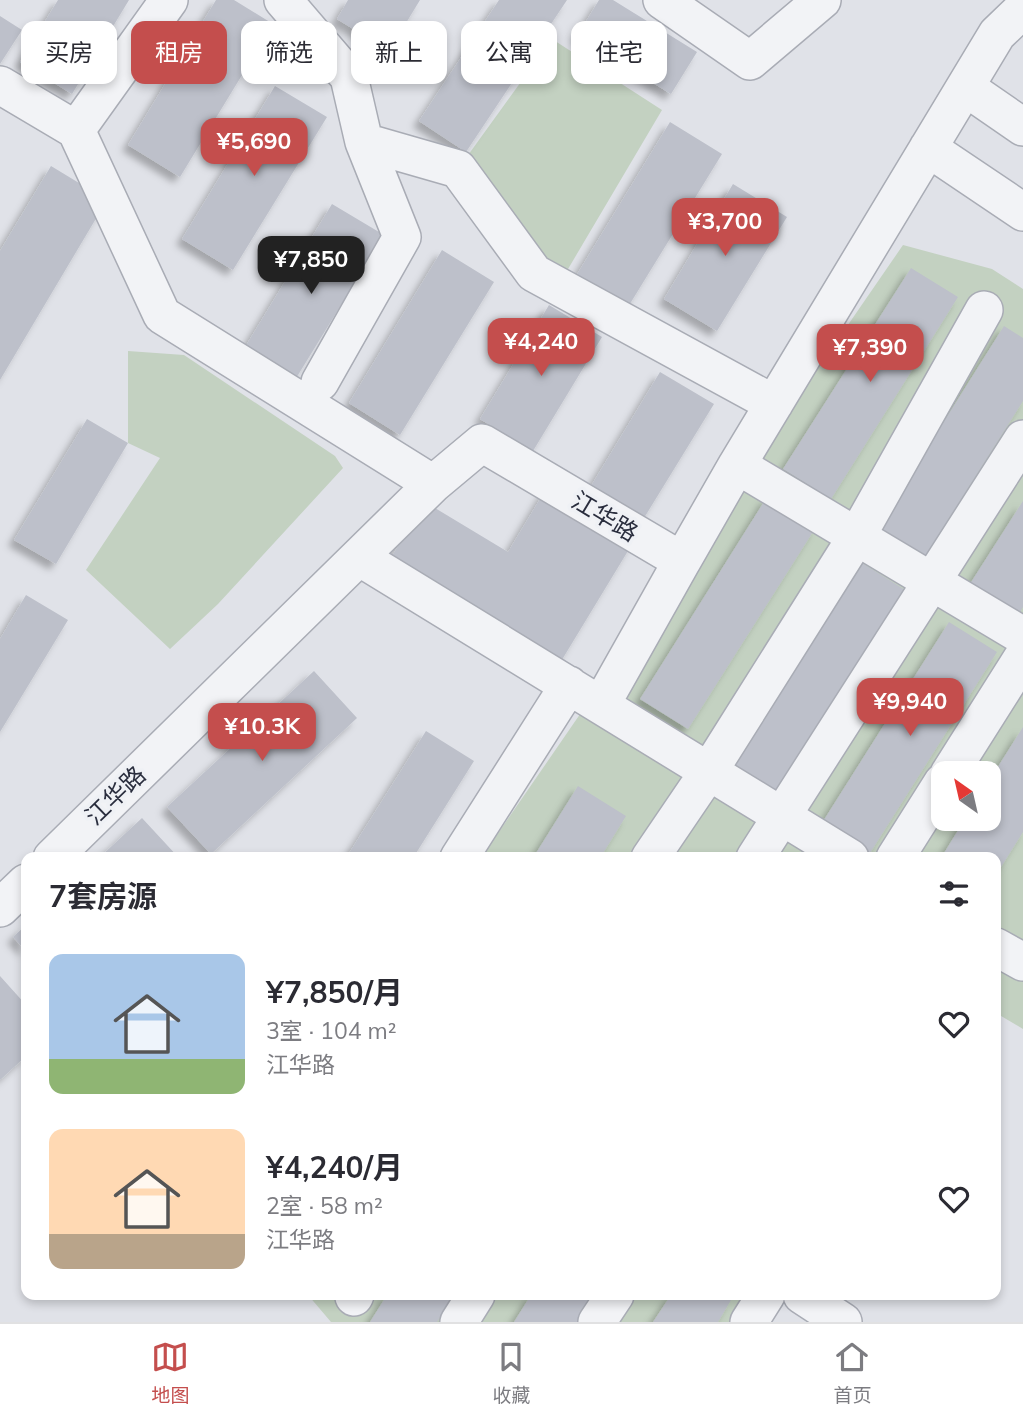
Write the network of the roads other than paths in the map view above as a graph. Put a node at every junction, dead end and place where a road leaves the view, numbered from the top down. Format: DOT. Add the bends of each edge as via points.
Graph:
graph roads {
  1 [pos="169,0"];
  2 [pos="283,0"];
  3 [pos="662,0"];
  4 [pos="822,0"];
  5 [pos="1023,9"];
  6 [pos="0,85"];
  7 [pos="965,87"];
  8 [pos="1023,127"];
  9 [pos="76,130"];
  10 [pos="364,142"];
  11 [pos="928,148"];
  12 [pos="1023,212"];
  13 [pos="984,310"];
  14 [pos="320,382"];
  15 [pos="774,404"];
  16 [pos="1023,439"];
  17 [pos="737,465"];
  18 [pos="433,484"];
  19 [pos="857,536"];
  20 [pos="359,557"];
  21 [pos="682,561"];
  22 [pos="932,581"];
  23 [pos="1023,636"];
  24 [pos="1023,657"];
  25 [pos="569,685"];
  26 [pos="601,705"];
  27 [pos="956,761"];
  28 [pos="709,771"];
  29 [pos="931,801"];
  30 [pos="782,816"];
  31 [pos="58,852"];
  32 [pos="463,852"];
  33 [pos="654,852"];
  34 [pos="759,852"];
  35 [pos="840,852"];
  36 [pos="899,852"];
  37 [pos="21,888"];
  38 [pos="0,908"];
  39 [pos="1001,950"];
  40 [pos="1023,962"];
  41 [pos="473,1300"];
  42 [pos="612,1300"];
  43 [pos="763,1300"];
  44 [pos="810,1300"];
  45 [pos="458,1322"];
  46 [pos="597,1322"];
  47 [pos="749,1322"];
  48 [pos="844,1322"];
  1 -- 9 [label="street"];
  2 -- 10 [label="street" via="349,77"];
  3 -- 4 [label="street" via="750,61"];
  5 -- 7 [label="street" via="997,34"];
  6 -- 9 [label="street"];
  7 -- 8 [label="street"];
  7 -- 11 [label="street"];
  9 -- 18 [label="street" via="162,315"];
  10 -- 14 [label="street" via="402,237"];
  10 -- 15 [label="street" via="458,169 534,273"];
  11 -- 12 [label="street"];
  11 -- 15 [label="street"];
  13 -- 19 [label="street"];
  15 -- 17 [label="street"];
  16 -- 22 [label="street"];
  17 -- 19 [label="street"];
  17 -- 21 [label="street"];
  18 -- 20 [label="street, 江华路"];
  18 -- 21 [label="street, 江华路" via="482,443"];
  19 -- 22 [label="street"];
  19 -- 28 [label="street"];
  20 -- 25 [label="street"];
  20 -- 31 [label="street, 江华路"];
  21 -- 26 [label="street"];
  22 -- 23 [label="street"];
  22 -- 30 [label="street"];
  24 -- 27 [label="street"];
  25 -- 26 [label="street"];
  25 -- 32 [label="street"];
  26 -- 28 [label="street"];
  28 -- 30 [label="street"];
  28 -- 33 [label="street"];
  29 -- 36 [label="street"];
  30 -- 34 [label="street"];
  30 -- 35 [label="street"];
  37 -- 38 [label="street"];
  39 -- 40 [label="street"];
  41 -- 45 [label="street"];
  42 -- 46 [label="street"];
  43 -- 47 [label="street"];
  44 -- 48 [label="street"];
}
